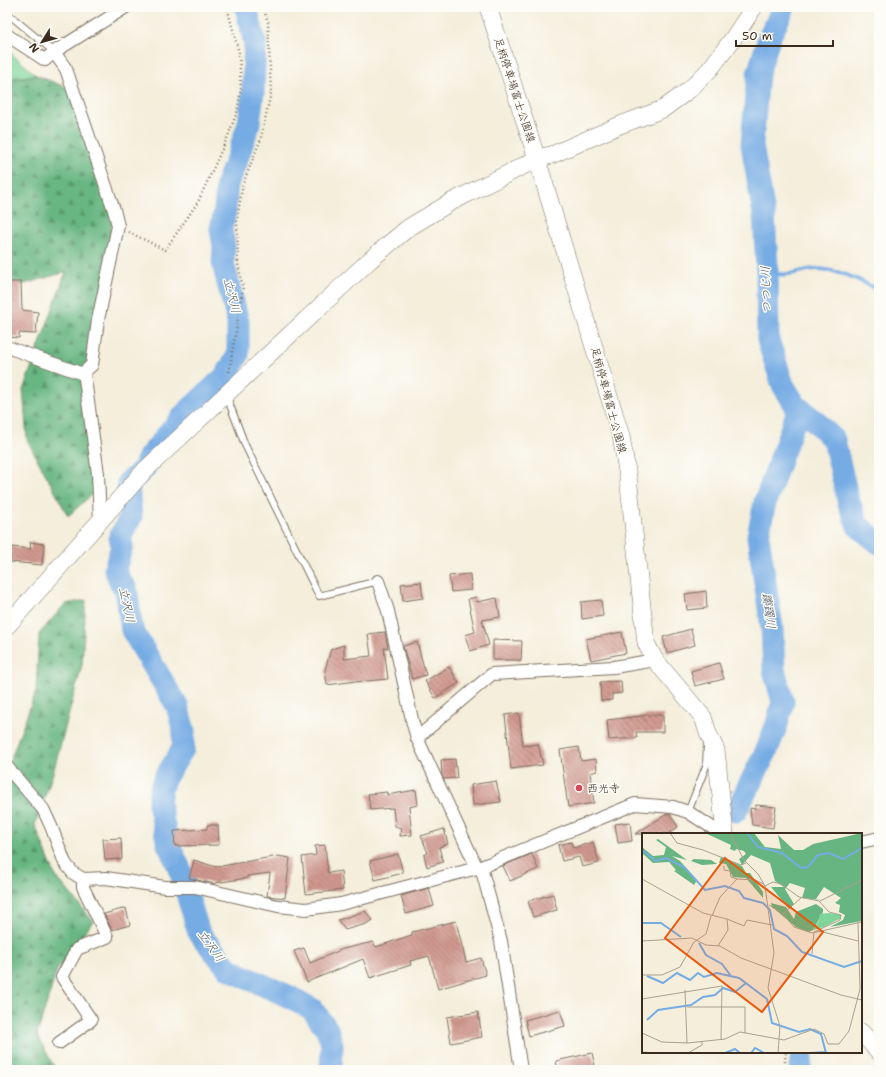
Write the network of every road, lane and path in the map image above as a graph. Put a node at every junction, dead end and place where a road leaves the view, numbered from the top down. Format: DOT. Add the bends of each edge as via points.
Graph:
graph roads {
  1 [pos="126,7"];
  2 [pos="227,7"];
  3 [pos="263,7"];
  4 [pos="488,7"];
  5 [pos="754,7"];
  6 [pos="7,12"];
  7 [pos="7,35"];
  8 [pos="54,52"];
  9 [pos="537,159"];
  10 [pos="118,226"];
  11 [pos="7,347"];
  12 [pos="84,372"];
  13 [pos="226,394"];
  14 [pos="100,521"];
  15 [pos="378,581"];
  16 [pos="7,626"];
  17 [pos="655,660"];
  18 [pos="708,734"];
  19 [pos="417,738"];
  20 [pos="7,767"];
  21 [pos="688,812"];
  22 [pos="722,833"];
  23 [pos="724,833"];
  24 [pos="879,838"];
  25 [pos="862,842"];
  26 [pos="479,868"];
  27 [pos="83,879"];
  28 [pos="862,1033"];
  29 [pos="59,1043"];
  30 [pos="879,1052"];
  31 [pos="786,1053"];
  32 [pos="521,1070"];
  33 [pos="784,1070"];
  1 -- 8 [label="street"];
  2 -- 10 [label="path" via="240,53 241,89 237,112 228,136 198,202 165,250"];
  3 -- 13 [label="path" via="268,22 271,93 260,141 243,184 237,218 238,264 243,288"];
  4 -- 9 [label="street, 足柄停車場富士公園線"];
  5 -- 9 [label="street" via="710,69 689,90 663,109"];
  6 -- 8 [label="lane"];
  7 -- 8 [label="street" via="45,60"];
  8 -- 10 [label="street" via="66,69"];
  9 -- 13 [label="street" via="451,202 408,228"];
  9 -- 17 [label="street, 足柄停車場富士公園線" via="621,436 628,477 646,643"];
  10 -- 12 [label="street" via="98,320 92,365"];
  11 -- 12 [label="street" via="83,374"];
  12 -- 14 [label="street" via="98,474"];
  13 -- 14 [label="street" via="145,470"];
  13 -- 15 [label="lane" via="245,445 319,596"];
  14 -- 16 [label="street"];
  15 -- 19 [label="street" via="388,611"];
  17 -- 18 [label="street, 足柄停車場富士公園線" via="703,717"];
  17 -- 19 [label="street" via="614,667 492,674"];
  18 -- 21 [label="lane" via="706,766"];
  18 -- 23 [label="street, 足柄停車場富士公園線" via="716,750"];
  19 -- 26 [label="street"];
  20 -- 27 [label="street" via="43,809 65,863 73,873"];
  21 -- 22 [label="street"];
  21 -- 26 [label="street" via="673,806 636,804"];
  24 -- 25 [label="street"];
  26 -- 27 [label="street" via="341,904 306,909 278,906 195,888 164,887 106,878"];
  26 -- 32 [label="street" via="501,941"];
  27 -- 29 [label="street" via="82,887 107,937 77,949 62,977 91,1020"];
  28 -- 30 [label="street"];
  31 -- 33 [label="path"];
}
